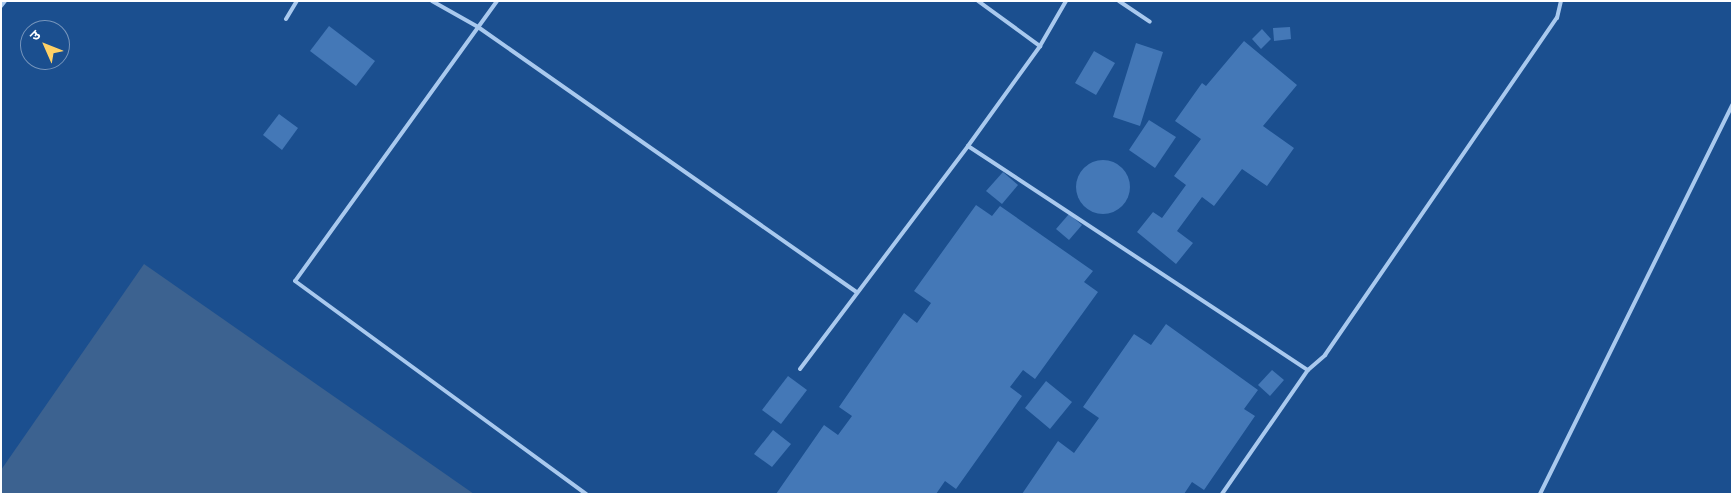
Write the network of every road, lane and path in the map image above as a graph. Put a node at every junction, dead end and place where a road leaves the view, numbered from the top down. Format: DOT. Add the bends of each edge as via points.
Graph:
graph roads {
  1 [pos="5,1"];
  2 [pos="297,1"];
  3 [pos="432,1"];
  4 [pos="497,1"];
  5 [pos="978,1"];
  6 [pos="1066,1"];
  7 [pos="1119,1"];
  8 [pos="1561,1"];
  9 [pos="1,6"];
  10 [pos="286,19"];
  11 [pos="1150,22"];
  12 [pos="478,27"];
  13 [pos="1040,46"];
  14 [pos="1732,105"];
  15 [pos="968,146"];
  16 [pos="857,292"];
  17 [pos="800,369"];
  18 [pos="1308,370"];
  19 [pos="586,494"];
  20 [pos="1222,494"];
  21 [pos="1540,494"];
  1 -- 9 [label="lane"];
  2 -- 10 [label="lane"];
  3 -- 12 [label="lane"];
  4 -- 12 [label="lane"];
  5 -- 13 [label="lane"];
  6 -- 13 [label="lane"];
  7 -- 11 [label="lane"];
  8 -- 18 [label="lane" via="1557,18 1325,355"];
  12 -- 16 [label="lane"];
  12 -- 19 [label="lane" via="295,281"];
  13 -- 15 [label="lane"];
  14 -- 21 [label="lane"];
  15 -- 16 [label="lane"];
  15 -- 18 [label="lane"];
  16 -- 17 [label="lane"];
  18 -- 20 [label="lane"];
}
